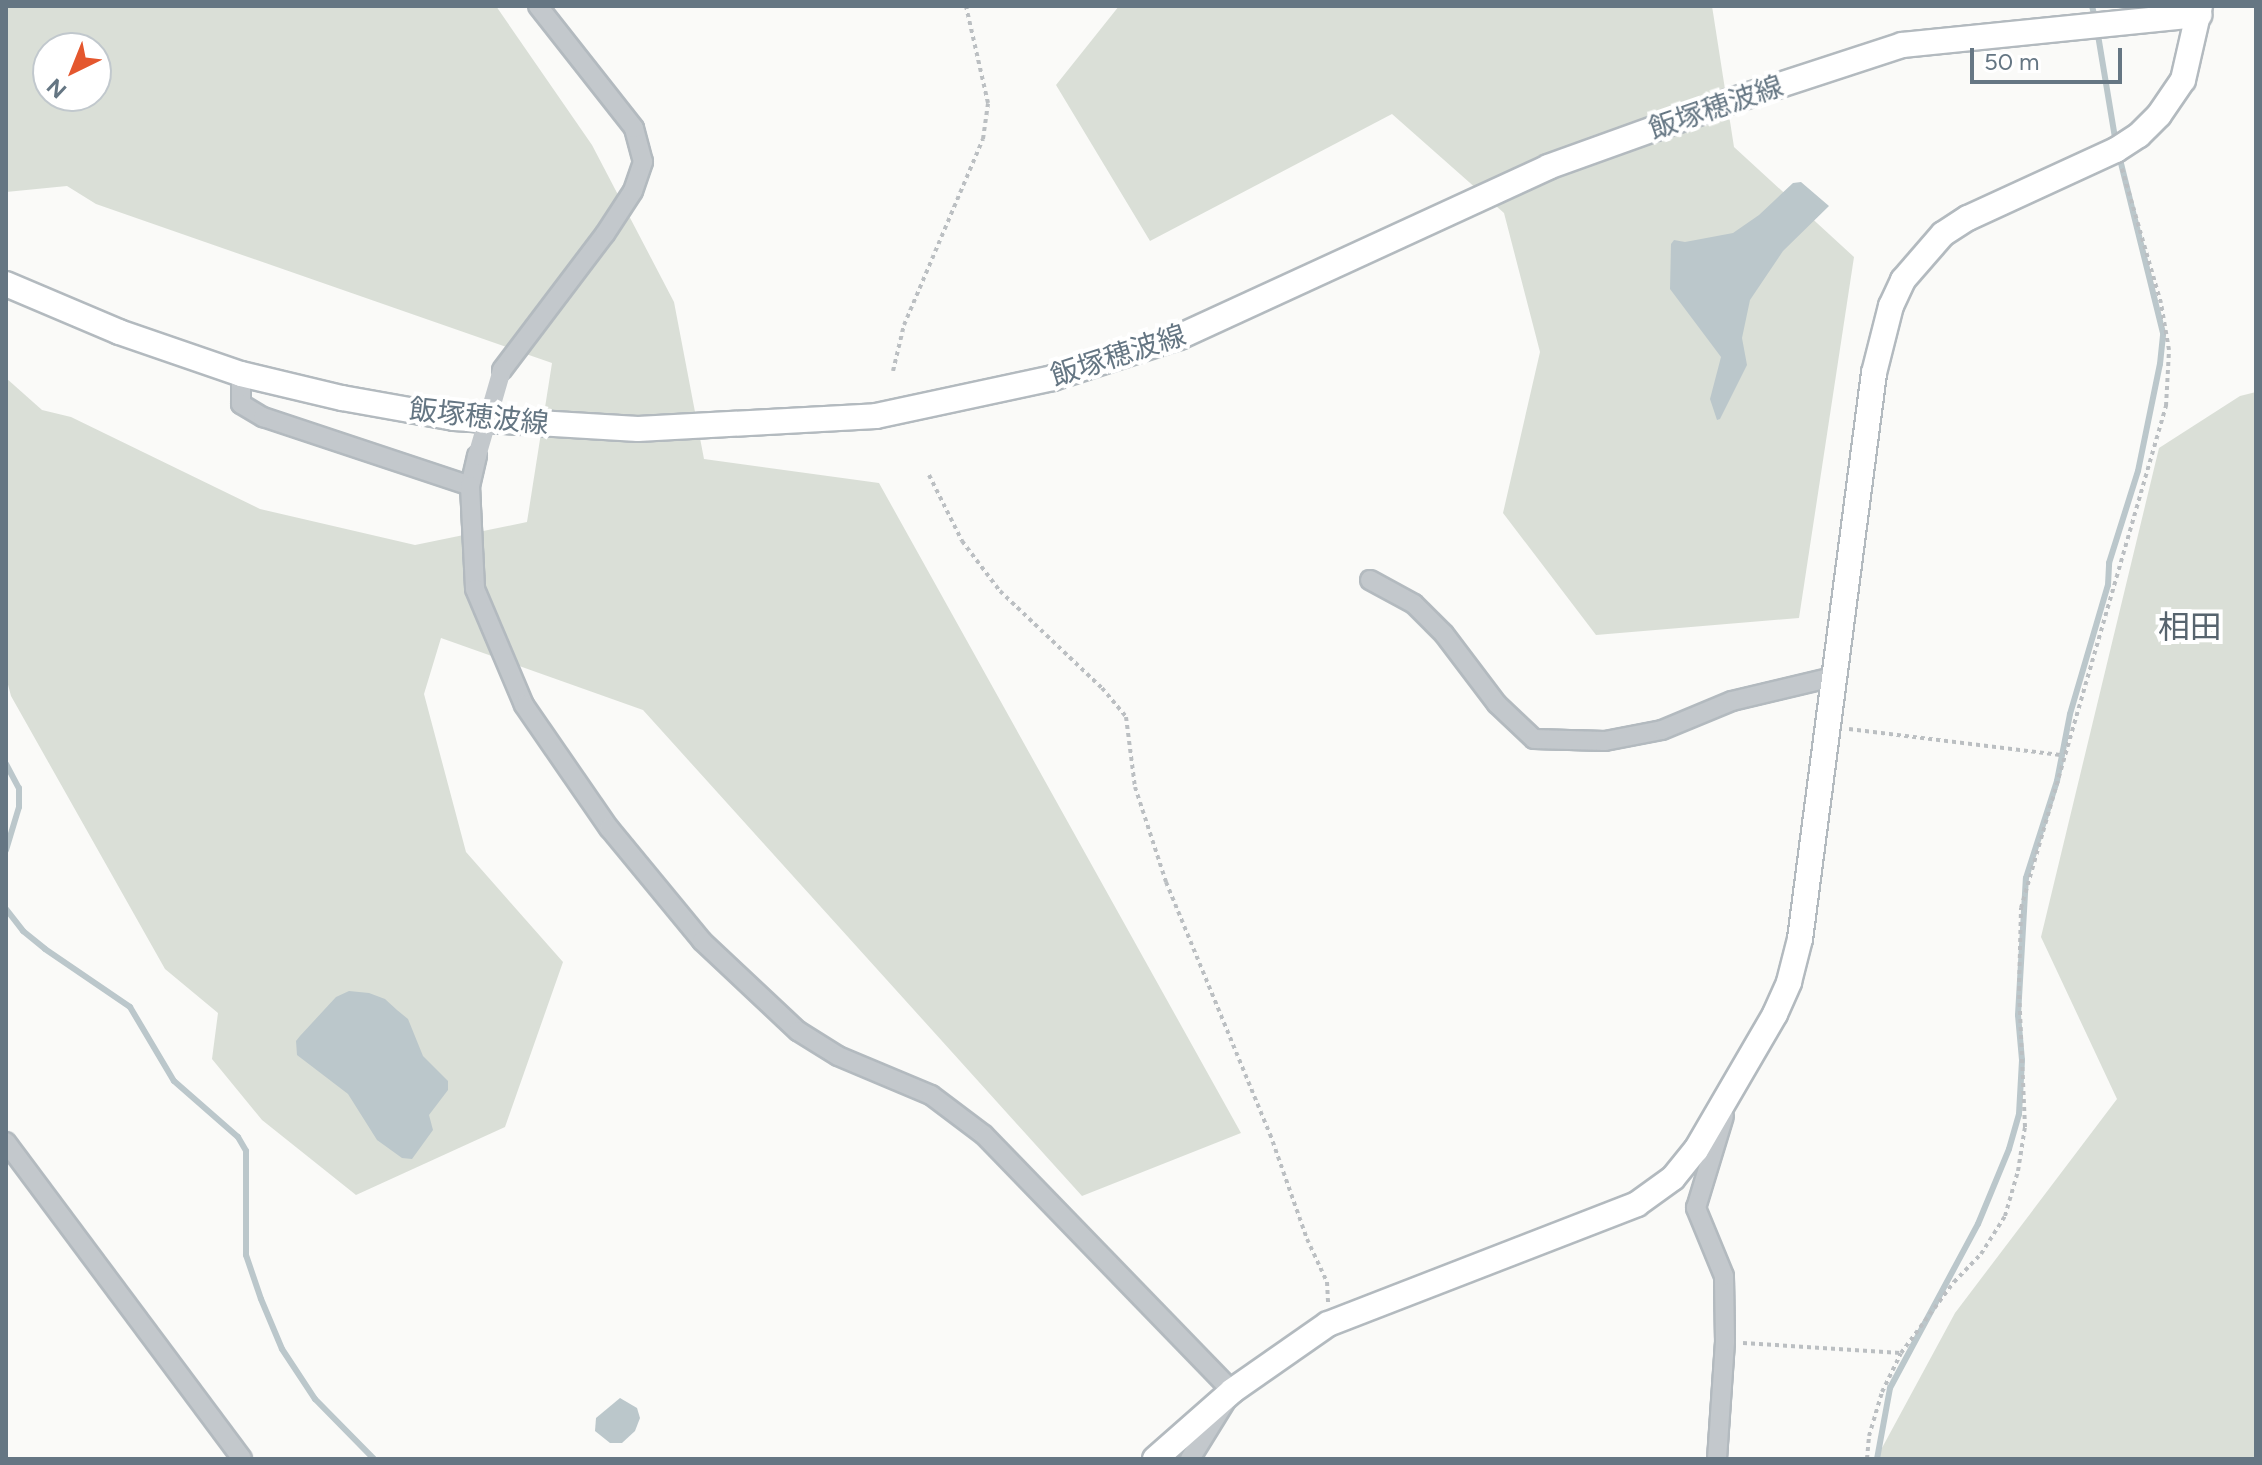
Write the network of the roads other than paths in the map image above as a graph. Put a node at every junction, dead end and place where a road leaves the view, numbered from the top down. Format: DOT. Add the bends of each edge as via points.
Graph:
graph roads {
  1 [pos="538,6"];
  2 [pos="2199,10"];
  3 [pos="6,284"];
  4 [pos="241,374"];
  5 [pos="470,486"];
  6 [pos="1370,580"];
  7 [pos="1837,676"];
  8 [pos="1732,1090"];
  9 [pos="6,1142"];
  10 [pos="1232,1391"];
  11 [pos="242,1459"];
  12 [pos="1155,1459"];
  13 [pos="1190,1459"];
  14 [pos="1717,1459"];
  1 -- 5 [label="street, bridge" via="634,128 643,162 633,191 605,234 502,370"];
  2 -- 4 [label="main road, 飯塚穂波線" via="1902,45 1548,167 1179,337 1053,378 876,416 638,429 454,418"];
  2 -- 7 [label="main road" via="2183,80 2139,135 1968,218 1943,234 1903,280 1874,373"];
  3 -- 4 [label="main road, 飯塚穂波線" via="119,332"];
  4 -- 5 [label="street" via="241,404 263,417"];
  5 -- 10 [label="street" via="475,589 524,705 609,828 702,941 798,1031 838,1056 931,1095 984,1135"];
  6 -- 7 [label="street" via="1414,604 1497,704 1534,739 1605,741 1662,730 1732,701"];
  7 -- 8 [label="main road" via="1800,939 1775,1014"];
  8 -- 10 [label="main road" via="1673,1178 1637,1204 1328,1324"];
  8 -- 14 [label="street" via="1696,1208 1724,1276"];
  9 -- 11 [label="street"];
  10 -- 12 [label="main road"];
  10 -- 13 [label="street"];
}
